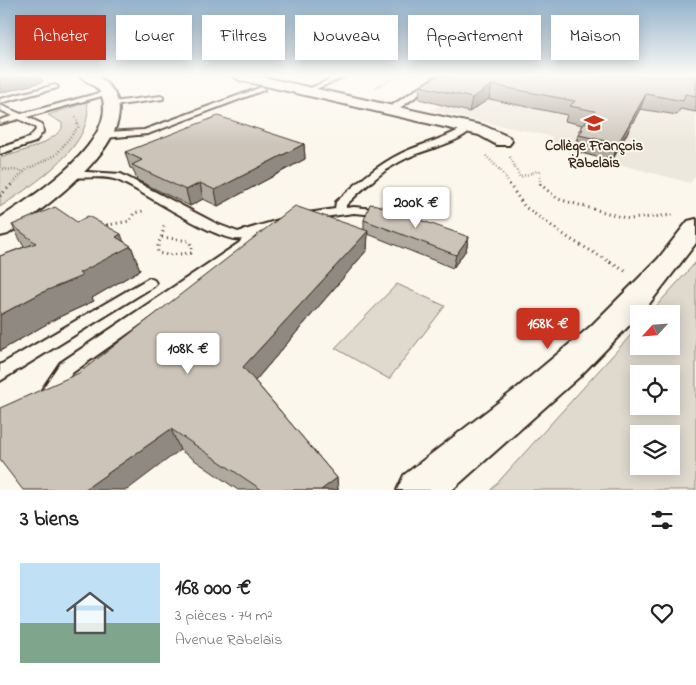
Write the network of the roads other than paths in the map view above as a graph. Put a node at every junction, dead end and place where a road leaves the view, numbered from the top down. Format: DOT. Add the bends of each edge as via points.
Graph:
graph roads {
  1 [pos="65,99"];
  2 [pos="103,99"];
  3 [pos="235,99"];
  4 [pos="342,99"];
  5 [pos="408,99"];
  6 [pos="0,107"];
  7 [pos="391,110"];
  8 [pos="19,116"];
  9 [pos="0,122"];
  10 [pos="465,131"];
  11 [pos="105,135"];
  12 [pos="503,141"];
  13 [pos="0,150"];
  14 [pos="70,174"];
  15 [pos="432,203"];
  16 [pos="341,211"];
  17 [pos="687,220"];
  18 [pos="0,229"];
  19 [pos="253,232"];
  20 [pos="149,283"];
  21 [pos="0,374"];
  22 [pos="40,406"];
  23 [pos="419,490"];
  1 -- 8 [label="lane"];
  2 -- 11 [label="street" via="110,126"];
  3 -- 11 [label="lane" via="145,132"];
  4 -- 7 [label="street"];
  5 -- 7 [label="lane"];
  6 -- 8 [label="lane"];
  7 -- 10 [label="street"];
  8 -- 9 [label="lane"];
  8 -- 13 [label="lane" via="39,126 38,135"];
  10 -- 12 [label="street" via="484,132"];
  10 -- 16 [label="lane" via="404,155 377,172 340,204"];
  11 -- 14 [label="street"];
  14 -- 18 [label="street" via="43,199"];
  14 -- 19 [label="lane" via="117,176 213,227 238,236"];
  15 -- 16 [label="lane" via="416,217 362,210"];
  16 -- 19 [label="lane" via="308,215"];
  17 -- 23 [label="street" via="651,282 587,349"];
  19 -- 22 [label="lane" via="243,246 66,368"];
  20 -- 21 [label="lane"];
}
